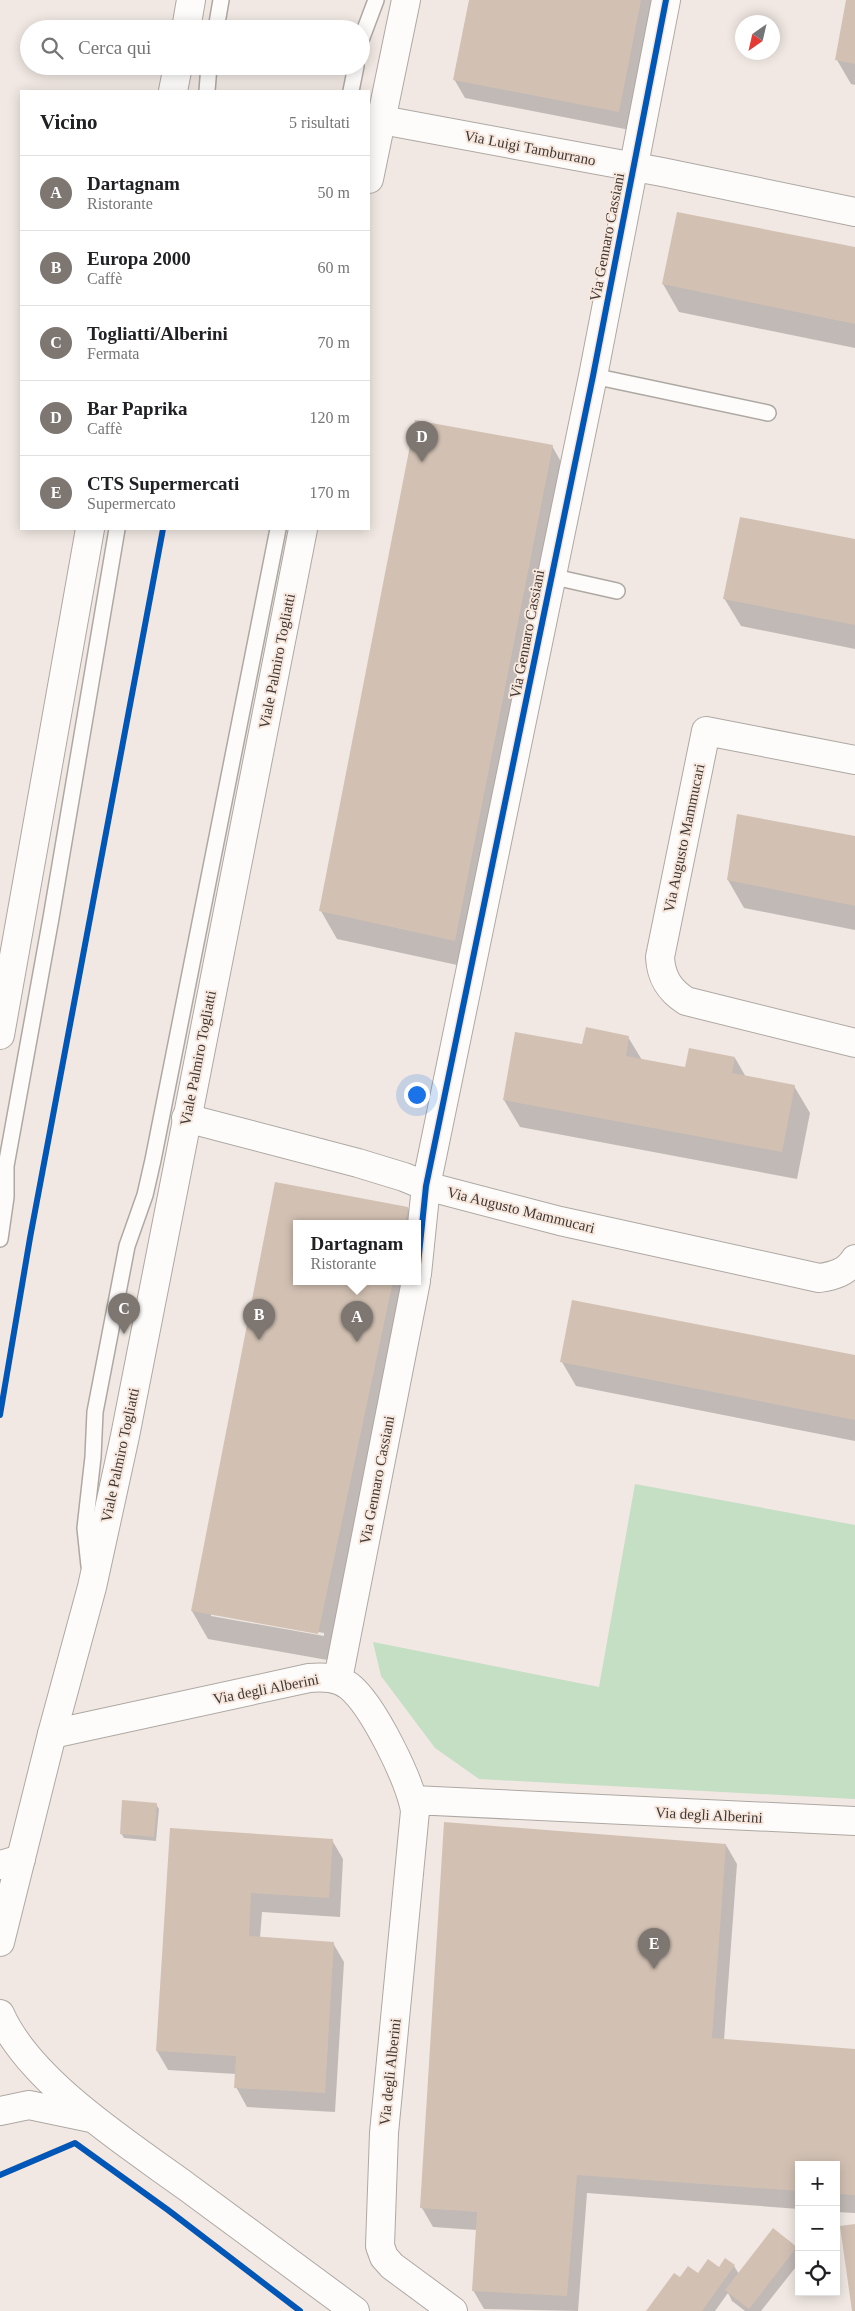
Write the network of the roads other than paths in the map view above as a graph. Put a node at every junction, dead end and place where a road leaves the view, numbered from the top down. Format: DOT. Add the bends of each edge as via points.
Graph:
graph roads {
  1 [pos="191,0"];
  2 [pos="221,0"];
  3 [pos="376,0"];
  4 [pos="406,0"];
  5 [pos="666,0"];
  6 [pos="188,20"];
  7 [pos="218,20"];
  8 [pos="368,20"];
  9 [pos="176,75"];
  10 [pos="208,75"];
  11 [pos="354,75"];
  12 [pos="173,90"];
  13 [pos="207,90"];
  14 [pos="351,90"];
  15 [pos="382,120"];
  16 [pos="634,167"];
  17 [pos="370,174"];
  18 [pos="855,212"];
  19 [pos="593,376"];
  20 [pos="768,413"];
  21 [pos="90,530"];
  22 [pos="117,530"];
  23 [pos="278,530"];
  24 [pos="303,530"];
  25 [pos="550,576"];
  26 [pos="617,591"];
  27 [pos="855,760"];
  28 [pos="0,1035"];
  29 [pos="855,1043"];
  30 [pos="186,1118"];
  31 [pos="426,1186"];
  32 [pos="421,1235"];
  33 [pos="0,1239"];
  34 [pos="855,1259"];
  35 [pos="415,1285"];
  36 [pos="92,1587"];
  37 [pos="338,1679"];
  38 [pos="52,1734"];
  39 [pos="413,1800"];
  40 [pos="855,1821"];
  41 [pos="10,1862"];
  42 [pos="0,1942"];
  43 [pos="0,2014"];
  44 [pos="0,2111"];
  45 [pos="92,2118"];
  46 [pos="355,2311"];
  47 [pos="453,2311"];
  1 -- 6 [label="street"];
  2 -- 7 [label="lane"];
  3 -- 8 [label="lane"];
  4 -- 15 [label="street"];
  5 -- 16 [label="street, Via Gennaro Cassiani"];
  9 -- 12 [label="street"];
  10 -- 13 [label="lane"];
  11 -- 14 [label="lane"];
  15 -- 16 [label="street, Via Luigi Tamburrano"];
  15 -- 17 [label="street"];
  16 -- 18 [label="street, Via Luigi Tamburrano"];
  16 -- 19 [label="street, Via Gennaro Cassiani"];
  19 -- 20 [label="lane"];
  19 -- 25 [label="street, Via Gennaro Cassiani"];
  21 -- 28 [label="street"];
  22 -- 33 [label="lane" via="6,1166 6,1197"];
  23 -- 36 [label="lane, Viale Palmiro Togliatti" via="154,1160 127,1246 95,1412 85,1528"];
  24 -- 30 [label="street, Viale Palmiro Togliatti"];
  25 -- 26 [label="lane"];
  25 -- 31 [label="street, Via Gennaro Cassiani"];
  27 -- 29 [label="street, Via Augusto Mammucari" via="706,731 660,957 666,983 674,994 686,1001"];
  30 -- 31 [label="street, Via Augusto Mammucari" via="404,1176"];
  30 -- 36 [label="street, Viale Palmiro Togliatti"];
  31 -- 32 [label="street, Via Gennaro Cassiani"];
  31 -- 34 [label="street, Via Augusto Mammucari" via="560,1221 819,1278 843,1272"];
  35 -- 37 [label="street, Via Gennaro Cassiani"];
  36 -- 38 [label="street, Viale Palmiro Togliatti"];
  37 -- 38 [label="street, Via degli Alberini" via="309,1678"];
  37 -- 39 [label="street, Via degli Alberini" via="359,1696 376,1723 405,1777"];
  38 -- 41 [label="street, Viale Palmiro Togliatti"];
  39 -- 40 [label="street, Via degli Alberini"];
  39 -- 47 [label="street, Via degli Alberini" via="415,1823 384,2132 380,2246 392,2266"];
  41 -- 42 [label="street, Viale Palmiro Togliatti"];
  43 -- 45 [label="street" via="18,2046 44,2075"];
  44 -- 45 [label="street" via="29,2105"];
  45 -- 46 [label="street"];
}
